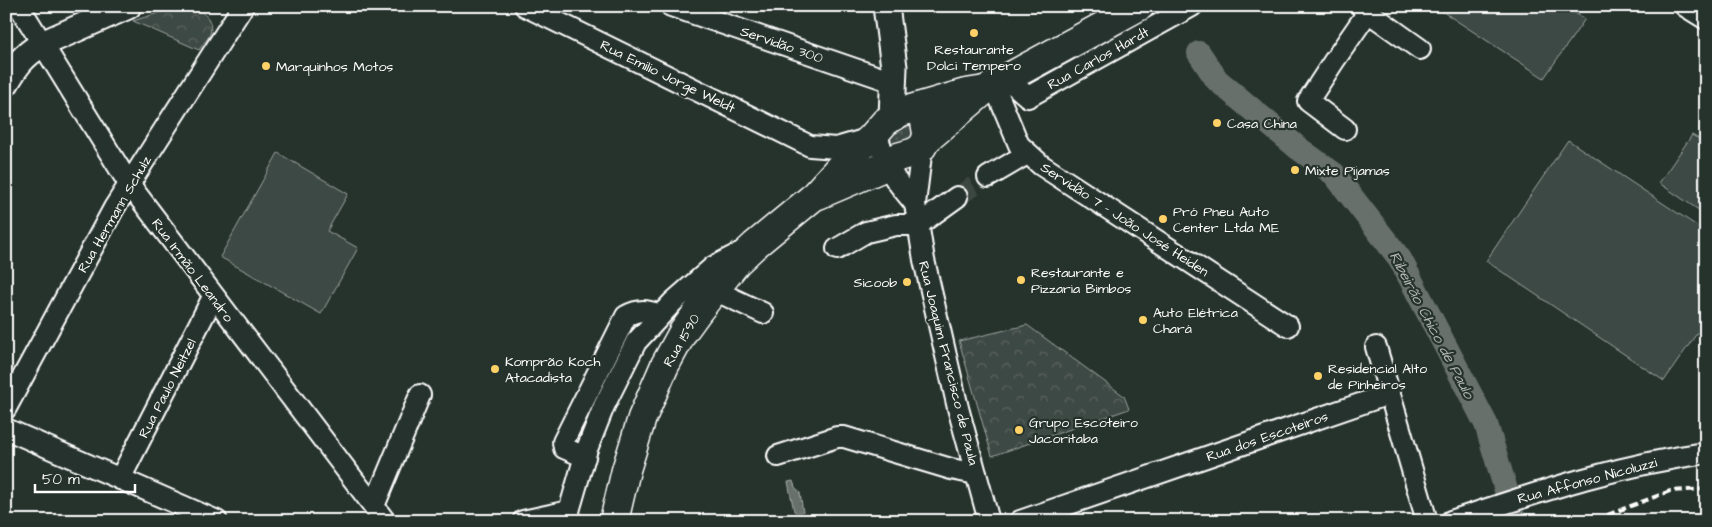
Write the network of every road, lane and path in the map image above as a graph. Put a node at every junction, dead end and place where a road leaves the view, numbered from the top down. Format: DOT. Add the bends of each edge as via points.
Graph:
graph roads {
  1 [pos="19,6"];
  2 [pos="128,6"];
  3 [pos="243,6"];
  4 [pos="525,6"];
  5 [pos="671,6"];
  6 [pos="886,6"];
  7 [pos="1140,6"];
  8 [pos="1192,6"];
  9 [pos="1685,6"];
  10 [pos="1364,9"];
  11 [pos="229,15"];
  12 [pos="1706,19"];
  13 [pos="42,44"];
  14 [pos="1420,49"];
  15 [pos="894,74"];
  16 [pos="6,82"];
  17 [pos="995,84"];
  18 [pos="1345,129"];
  19 [pos="901,138"];
  20 [pos="810,146"];
  21 [pos="1027,154"];
  22 [pos="988,178"];
  23 [pos="129,184"];
  24 [pos="957,197"];
  25 [pos="812,198"];
  26 [pos="915,204"];
  27 [pos="918,225"];
  28 [pos="755,244"];
  29 [pos="838,249"];
  30 [pos="714,290"];
  31 [pos="214,297"];
  32 [pos="763,313"];
  33 [pos="1288,326"];
  34 [pos="1376,347"];
  35 [pos="1390,394"];
  36 [pos="420,395"];
  37 [pos="6,408"];
  38 [pos="6,430"];
  39 [pos="1706,453"];
  40 [pos="778,456"];
  41 [pos="976,474"];
  42 [pos="120,479"];
  43 [pos="380,514"];
  44 [pos="569,516"];
  45 [pos="217,521"];
  46 [pos="523,521"];
  47 [pos="614,521"];
  48 [pos="989,521"];
  49 [pos="1020,521"];
  50 [pos="1427,521"];
  51 [pos="1451,521"];
  1 -- 13 [label="street, Rua Irmão Leandro"];
  2 -- 13 [label="main road"];
  3 -- 11 [label="street, Rua Hermann Schulz"];
  4 -- 20 [label="street, Rua Emilio Jorge Weldt"];
  5 -- 15 [label="street, Servidão 300"];
  6 -- 15 [label="main road"];
  7 -- 17 [label="highway"];
  8 -- 17 [label="street, Rua Carlos Hardt" via="1028,97"];
  9 -- 12 [label="street"];
  10 -- 14 [label="street"];
  10 -- 18 [label="street" via="1308,101"];
  11 -- 23 [label="street, Rua Hermann Schulz"];
  13 -- 16 [label="main road" via="23,57"];
  13 -- 23 [label="street, Rua Irmão Leandro"];
  15 -- 19 [label="main road"];
  17 -- 19 [label="highway"];
  17 -- 21 [label="street, Servidão 7 - João José Heiden" via="1019,145"];
  19 -- 20 [label="street, Rua Emilio Jorge Weldt" via="836,148"];
  19 -- 25 [label="highway" via="847,184"];
  19 -- 25 [label="highway" via="831,176"];
  19 -- 26 [label="street"];
  19 -- 26 [label="street, Rua Joaquim Francisco de Paula"];
  20 -- 25 [label="street" via="823,169"];
  21 -- 22 [label="street"];
  21 -- 33 [label="street, Servidão 7 - João José Heiden"];
  23 -- 31 [label="street, Rua Irmão Leandro"];
  23 -- 37 [label="street, Rua Hermann Schulz"];
  24 -- 27 [label="street"];
  25 -- 28 [label="highway, Rua 1590"];
  26 -- 27 [label="street, Rua Joaquim Francisco de Paula"];
  27 -- 29 [label="street" via="896,225 866,232"];
  27 -- 41 [label="street, Rua Joaquim Francisco de Paula"];
  28 -- 30 [label="highway, Rua 1590"];
  28 -- 44 [label="street" via="713,267 660,315 636,342 604,406"];
  30 -- 32 [label="street"];
  30 -- 47 [label="highway, Rua 1590" via="683,332 642,418"];
  31 -- 42 [label="street, Rua Paulo Neitzel"];
  31 -- 43 [label="street, Rua Irmão Leandro"];
  34 -- 35 [label="street"];
  35 -- 49 [label="street, Rua dos Escoteiros"];
  35 -- 50 [label="street"];
  36 -- 43 [label="street"];
  38 -- 42 [label="street"];
  39 -- 51 [label="street, Rua Affonso Nicoluzzi" via="1622,468"];
  40 -- 41 [label="street" via="844,437"];
  41 -- 48 [label="street, Rua Joaquim Francisco de Paula"];
  42 -- 45 [label="street"];
  44 -- 46 [label="street" via="539,516"];
}
